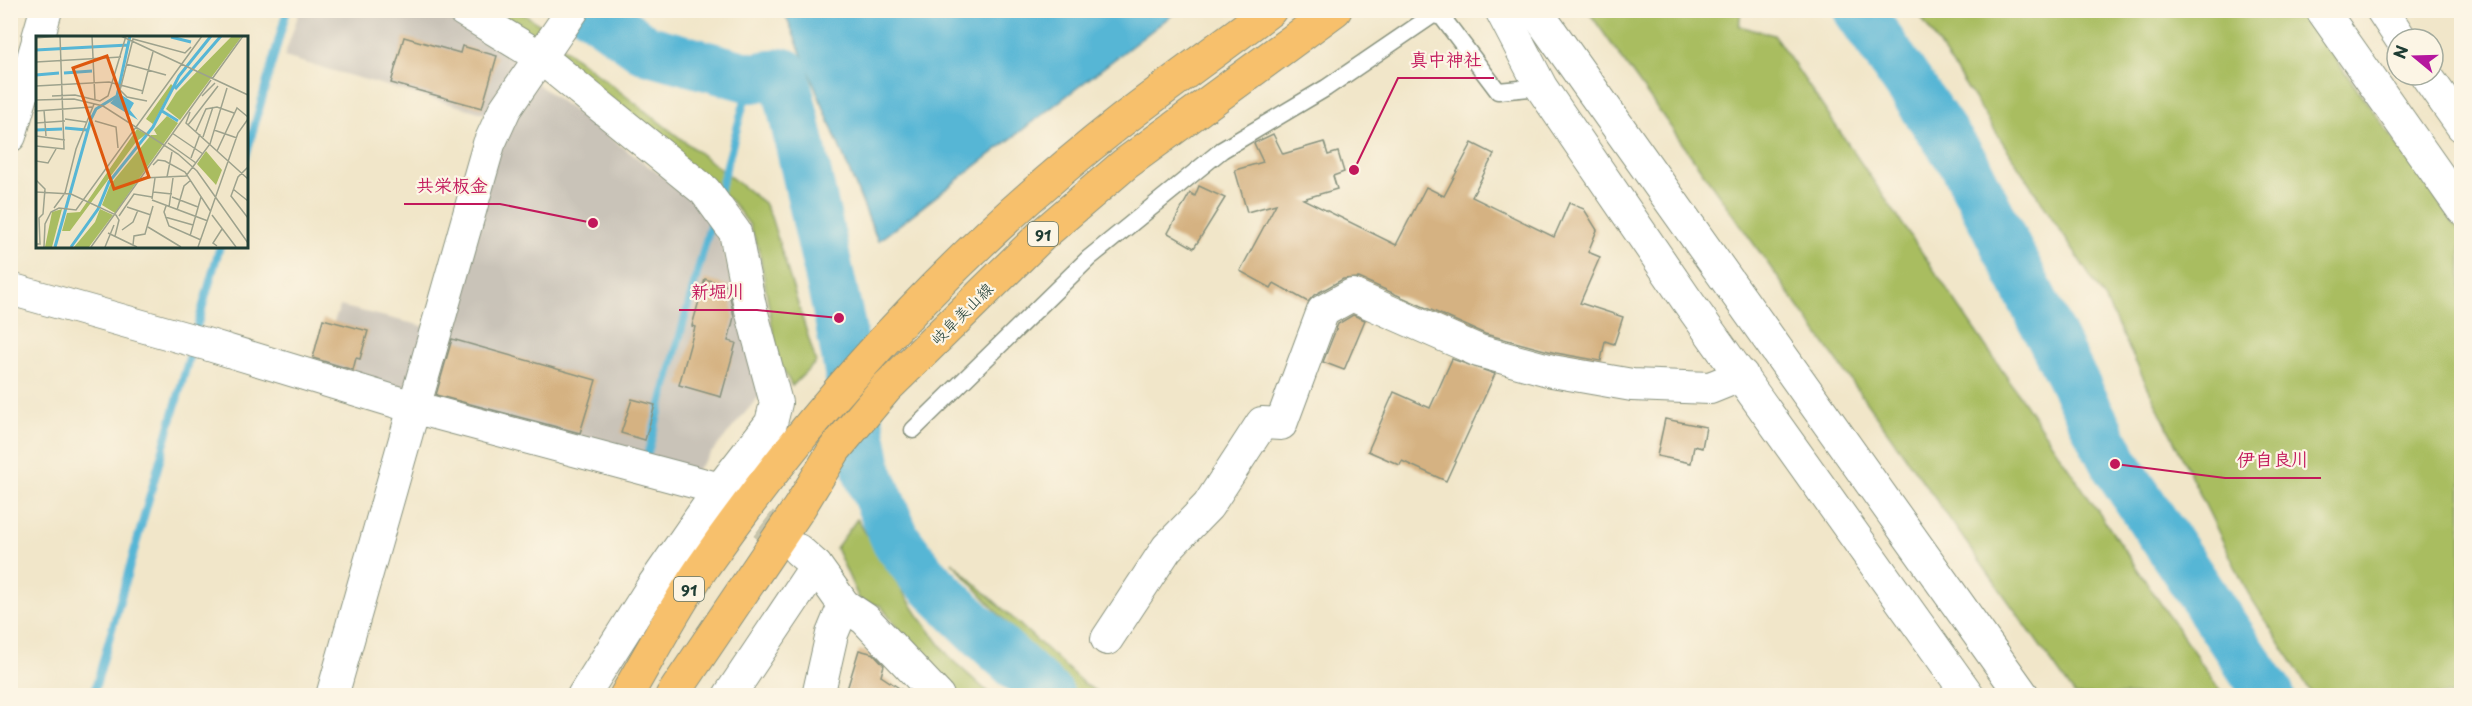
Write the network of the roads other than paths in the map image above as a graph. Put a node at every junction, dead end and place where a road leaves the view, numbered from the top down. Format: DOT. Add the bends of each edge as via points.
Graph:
graph roads {
  1 [pos="46,10"];
  2 [pos="463,10"];
  3 [pos="573,10"];
  4 [pos="1270,10"];
  5 [pos="1335,10"];
  6 [pos="1501,10"];
  7 [pos="1535,10"];
  8 [pos="2322,10"];
  9 [pos="2382,10"];
  10 [pos="2393,27"];
  11 [pos="39,36"];
  12 [pos="36,46"];
  13 [pos="543,53"];
  14 [pos="1541,87"];
  15 [pos="2436,87"];
  16 [pos="2458,112"];
  17 [pos="10,136"];
  18 [pos="2462,209"];
  19 [pos="10,289"];
  20 [pos="1742,375"];
  21 [pos="413,407"];
  22 [pos="913,430"];
  23 [pos="722,491"];
  24 [pos="844,605"];
  25 [pos="1107,639"];
  26 [pos="332,696"];
  27 [pos="583,696"];
  28 [pos="626,696"];
  29 [pos="672,696"];
  30 [pos="729,696"];
  31 [pos="818,696"];
  32 [pos="938,696"];
  33 [pos="1969,696"];
  34 [pos="2023,696"];
  1 -- 11 [label="street"];
  2 -- 13 [label="street"];
  3 -- 13 [label="street"];
  4 -- 28 [label="main road, 91" via="1120,122 1028,200 889,334 816,417 701,570"];
  5 -- 29 [label="main road, 岐阜美山線 / 91" via="1125,164 1041,236 886,388 835,449"];
  6 -- 14 [label="street"];
  7 -- 34 [label="street"];
  8 -- 18 [label="street"];
  9 -- 10 [label="street"];
  12 -- 17 [label="street"];
  13 -- 21 [label="street" via="505,109 489,144"];
  13 -- 23 [label="street" via="705,191 735,232 776,403 771,423"];
  14 -- 20 [label="street"];
  14 -- 22 [label="lane" via="1498,92 1442,17 1433,15 1326,88 1222,150 1089,258"];
  15 -- 16 [label="street"];
  19 -- 21 [label="street"];
  20 -- 25 [label="street" via="1710,388 1632,385 1552,371 1479,351 1352,295 1323,311 1281,424 1262,423 1209,506 1167,548"];
  20 -- 33 [label="street"];
  21 -- 23 [label="street"];
  21 -- 26 [label="street"];
  23 -- 27 [label="street" via="652,587"];
  24 -- 30 [label="street" via="807,558"];
  24 -- 31 [label="street" via="832,634"];
  24 -- 32 [label="street" via="865,619"];
}
